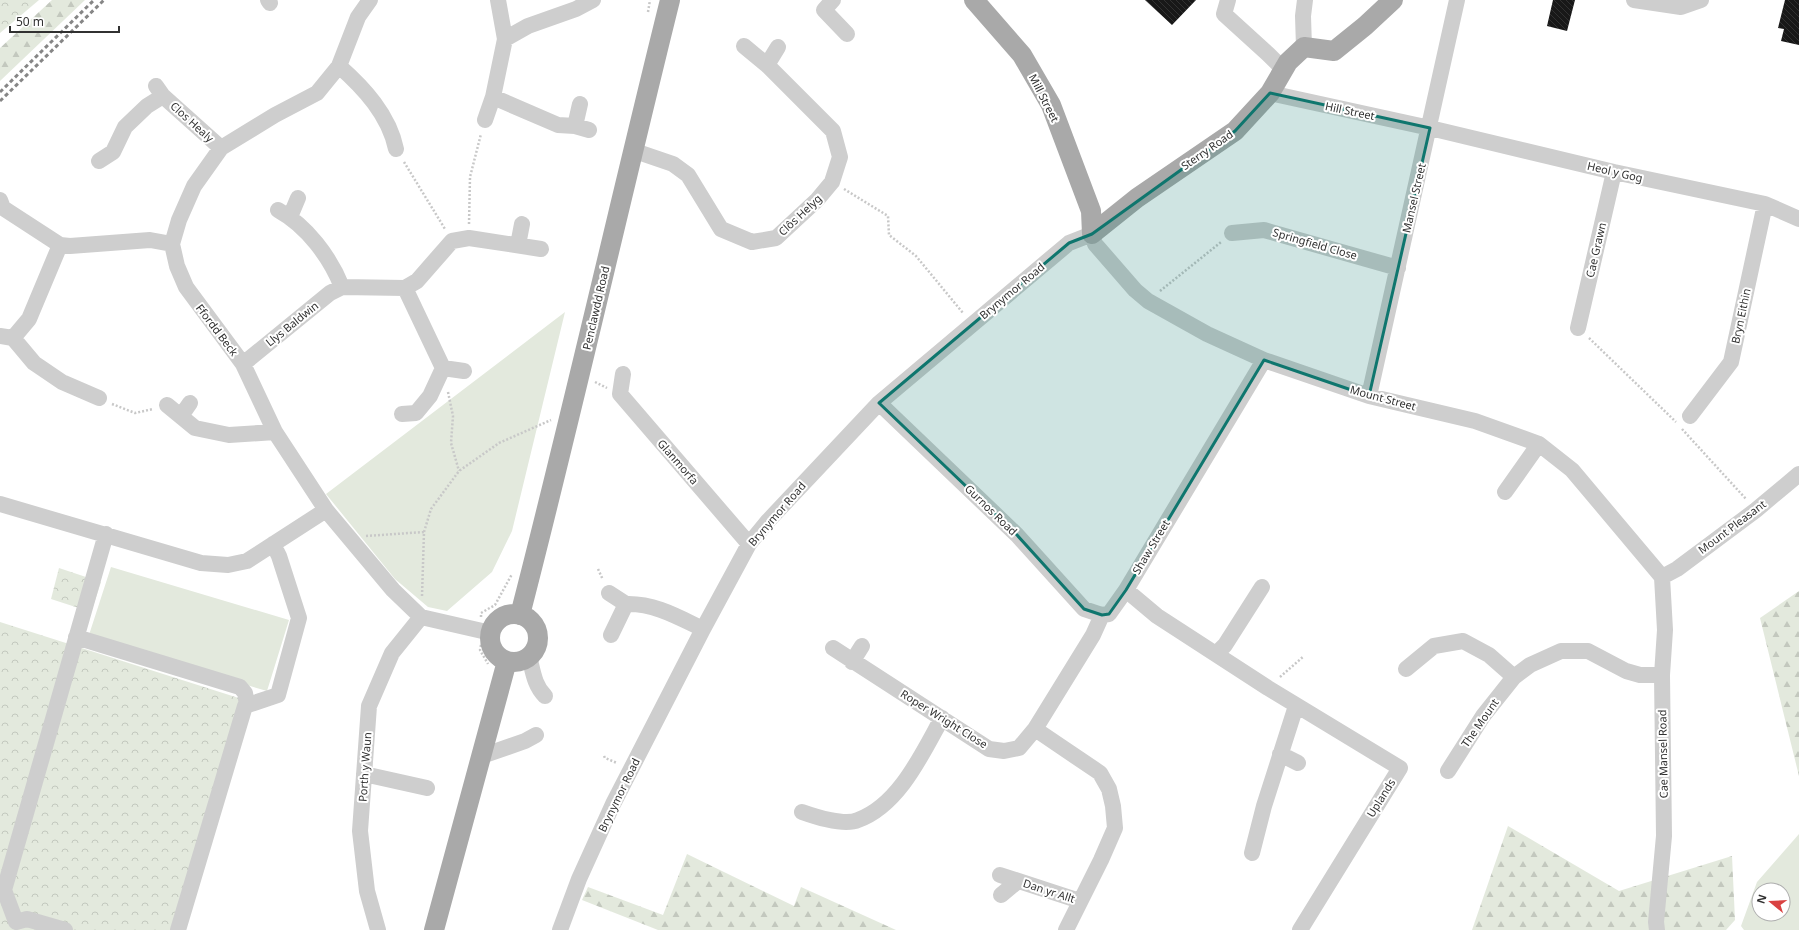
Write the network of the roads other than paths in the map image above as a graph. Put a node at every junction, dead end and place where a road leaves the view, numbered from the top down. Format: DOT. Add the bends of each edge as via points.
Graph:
graph roads {
  1 [pos="370,0"];
  2 [pos="498,0"];
  3 [pos="593,0"];
  4 [pos="670,0"];
  5 [pos="833,0"];
  6 [pos="974,0"];
  7 [pos="1228,0"];
  8 [pos="1305,0"];
  9 [pos="1393,0"];
  10 [pos="1457,0"];
  11 [pos="1634,0"];
  12 [pos="1701,0"];
  13 [pos="846,34"];
  14 [pos="505,38"];
  15 [pos="744,46"];
  16 [pos="778,47"];
  17 [pos="1304,47"];
  18 [pos="766,65"];
  19 [pos="339,66"];
  20 [pos="1284,70"];
  21 [pos="1270,93"];
  22 [pos="493,97"];
  23 [pos="580,104"];
  24 [pos="485,120"];
  25 [pos="1430,128"];
  26 [pos="398,138"];
  27 [pos="221,148"];
  28 [pos="632,150"];
  29 [pos="99,160"];
  30 [pos="1614,172"];
  31 [pos="298,198"];
  32 [pos="1765,204"];
  33 [pos="1,206"];
  34 [pos="1799,219"];
  35 [pos="522,224"];
  36 [pos="1232,233"];
  37 [pos="1092,234"];
  38 [pos="172,244"];
  39 [pos="60,245"];
  40 [pos="518,245"];
  41 [pos="541,249"];
  42 [pos="1398,268"];
  43 [pos="342,287"];
  44 [pos="405,288"];
  45 [pos="1578,328"];
  46 [pos="6,337"];
  47 [pos="1264,360"];
  48 [pos="243,364"];
  49 [pos="443,368"];
  50 [pos="464,371"];
  51 [pos="623,374"];
  52 [pos="1369,396"];
  53 [pos="99,398"];
  54 [pos="190,403"];
  55 [pos="879,403"];
  56 [pos="167,405"];
  57 [pos="402,414"];
  58 [pos="181,416"];
  59 [pos="1690,416"];
  60 [pos="275,432"];
  61 [pos="1539,444"];
  62 [pos="1799,474"];
  63 [pos="1505,492"];
  64 [pos="0,504"];
  65 [pos="326,510"];
  66 [pos="106,534"];
  67 [pos="273,544"];
  68 [pos="749,544"];
  69 [pos="1662,577"];
  70 [pos="1262,587"];
  71 [pos="1126,590"];
  72 [pos="609,593"];
  73 [pos="626,604"];
  74 [pos="520,614"];
  75 [pos="1102,615"];
  76 [pos="421,617"];
  77 [pos="703,629"];
  78 [pos="491,633"];
  79 [pos="611,635"];
  80 [pos="76,637"];
  81 [pos="862,646"];
  82 [pos="834,648"];
  83 [pos="1216,654"];
  84 [pos="530,656"];
  85 [pos="507,660"];
  86 [pos="852,662"];
  87 [pos="1406,669"];
  88 [pos="1662,675"];
  89 [pos="1514,677"];
  90 [pos="545,696"];
  91 [pos="247,705"];
  92 [pos="1296,706"];
  93 [pos="942,718"];
  94 [pos="1035,729"];
  95 [pos="489,730"];
  96 [pos="536,734"];
  97 [pos="514,745"];
  98 [pos="1280,754"];
  99 [pos="482,756"];
  100 [pos="1298,763"];
  101 [pos="1448,771"];
  102 [pos="364,774"];
  103 [pos="427,788"];
  104 [pos="802,812"];
  105 [pos="1252,853"];
  106 [pos="1000,874"];
  107 [pos="1018,881"];
  108 [pos="1001,895"];
  109 [pos="1080,901"];
  110 [pos="66,930"];
  111 [pos="178,930"];
  112 [pos="378,930"];
  113 [pos="434,930"];
  114 [pos="560,930"];
  115 [pos="1066,930"];
  116 [pos="1300,930"];
  117 [pos="1657,930"];
  1 -- 19 [label="street, Ffordd Beck" via="358,17"];
  2 -- 14 [label="street"];
  3 -- 14 [label="street"];
  4 -- 28 [label="main road, Penclawdd Road"];
  5 -- 13 [label="street" via="824,10"];
  6 -- 37 [label="main road, Mill Street" via="1022,55 1051,105 1091,211"];
  7 -- 20 [label="street" via="1224,14"];
  8 -- 17 [label="street"];
  9 -- 17 [label="main road" via="1334,51"];
  10 -- 25 [label="street, Mansel Street"];
  11 -- 12 [label="street" via="1681,7"];
  14 -- 22 [label="street"];
  15 -- 18 [label="street, Clôs Helyg"];
  16 -- 18 [label="street"];
  17 -- 20 [label="main road, Sterry Road" via="1288,62"];
  18 -- 28 [label="street, Clôs Helyg" via="833,131 840,157 832,182 817,200 776,238 752,242 721,229 688,175 673,164"];
  19 -- 26 [label="street" via="368,94"];
  19 -- 27 [label="street, Ffordd Beck" via="318,93 275,115"];
  20 -- 21 [label="main road, Sterry Road"];
  21 -- 25 [label="street, Hill Street"];
  21 -- 37 [label="main road, Sterry Road" via="1235,131 1137,198"];
  22 -- 23 [label="street" via="558,126 582,128"];
  22 -- 24 [label="street"];
  25 -- 30 [label="street, Heol y Gog"];
  25 -- 42 [label="street, Mansel Street"];
  27 -- 29 [label="street, Clos Healy" via="160,91 125,127 117,156"];
  27 -- 38 [label="street, Ffordd Beck" via="194,186"];
  28 -- 74 [label="main road, Penclawdd Road" via="571,415"];
  30 -- 32 [label="street, Heol y Gog"];
  30 -- 45 [label="street, Cae Grawn"];
  31 -- 43 [label="street" via="284,213 309,235 337,274"];
  32 -- 34 [label="street, Heol y Gog"];
  32 -- 59 [label="street, Bryn Eithin" via="1731,362"];
  33 -- 39 [label="street"];
  35 -- 40 [label="street"];
  36 -- 42 [label="street, Springfield Close" via="1264,230"];
  37 -- 47 [label="street, Mount Street" via="1096,244 1135,290 1148,301 1206,334"];
  37 -- 55 [label="street, Brynymor Road" via="1069,243"];
  38 -- 39 [label="street" via="150,240"];
  38 -- 48 [label="street, Ffordd Beck" via="177,266 186,287"];
  39 -- 46 [label="street" via="29,319"];
  40 -- 41 [label="street"];
  40 -- 44 [label="street" via="469,238 452,240 416,281"];
  42 -- 52 [label="street, Mansel Street"];
  43 -- 44 [label="street"];
  43 -- 48 [label="street, Llys Baldwin" via="330,293"];
  44 -- 49 [label="street"];
  46 -- 53 [label="street" via="34,363 62,382 87,385"];
  47 -- 52 [label="street, Mount Street"];
  47 -- 71 [label="street, Shaw Street"];
  48 -- 60 [label="street, Ffordd Beck"];
  49 -- 50 [label="street"];
  49 -- 57 [label="street" via="430,396 416,413"];
  51 -- 68 [label="street, Glanmorfa" via="620,394"];
  52 -- 61 [label="street, Mount Street" via="1475,422"];
  54 -- 58 [label="street"];
  55 -- 68 [label="street, Brynymor Road"];
  55 -- 75 [label="street, Gurnos Road" via="1017,535 1084,609"];
  56 -- 58 [label="street"];
  58 -- 60 [label="street" via="195,428 230,435"];
  60 -- 65 [label="street, Ffordd Beck"];
  61 -- 63 [label="street"];
  61 -- 69 [label="street, Mount Street" via="1572,470"];
  62 -- 69 [label="street, Mount Pleasant" via="1756,510 1677,569"];
  64 -- 66 [label="street"];
  65 -- 67 [label="street"];
  65 -- 76 [label="street, Ffordd Beck" via="393,590"];
  66 -- 67 [label="street" via="201,563 228,565 248,560"];
  66 -- 80 [label="street"];
  67 -- 91 [label="street" via="299,618 278,695"];
  68 -- 77 [label="street, Brynymor Road"];
  69 -- 88 [label="street, Cae Mansel Road" via="1665,630"];
  70 -- 83 [label="street" via="1225,645"];
  71 -- 75 [label="street, Shaw Street" via="1109,614"];
  71 -- 83 [label="street, Uplands" via="1157,616"];
  72 -- 73 [label="street"];
  73 -- 77 [label="street" via="640,604 666,611"];
  73 -- 79 [label="street"];
  74 -- 78 [label="main road" via="505,616 499,620"];
  74 -- 84 [label="main road" via="533,622 538,636 537,644"];
  75 -- 94 [label="street, Shaw Street" via="1093,635"];
  76 -- 78 [label="street"];
  76 -- 102 [label="street, Porth y Waun" via="392,653 369,706"];
  77 -- 114 [label="street, Brynymor Road" via="613,804 579,879"];
  78 -- 85 [label="main road" via="490,640 496,653"];
  80 -- 91 [label="street" via="240,687 245,693"];
  80 -- 110 [label="street" via="4,890 16,922 27,919"];
  81 -- 86 [label="street"];
  82 -- 86 [label="street, Roper Wright Close"];
  83 -- 92 [label="street, Uplands"];
  84 -- 85 [label="main road" via="515,662"];
  84 -- 90 [label="street" via="536,682"];
  85 -- 95 [label="main road"];
  86 -- 93 [label="street, Roper Wright Close"];
  87 -- 89 [label="street" via="1434,646 1463,641 1489,655"];
  88 -- 89 [label="street, The Mount" via="1640,675 1626,671 1588,652 1561,651 1530,665"];
  88 -- 117 [label="street, Cae Mansel Road" via="1664,836"];
  89 -- 101 [label="street, The Mount" via="1483,716"];
  91 -- 111 [label="street" via="242,714"];
  92 -- 98 [label="street"];
  92 -- 116 [label="street, Uplands" via="1400,768"];
  93 -- 94 [label="street, Roper Wright Close" via="989,749 1004,751 1019,748"];
  93 -- 104 [label="street" via="914,769 885,804 858,821 827,820"];
  94 -- 109 [label="street" via="1100,774 1110,789 1115,828"];
  95 -- 97 [label="street"];
  95 -- 99 [label="main road"];
  96 -- 97 [label="street"];
  97 -- 99 [label="street"];
  98 -- 100 [label="street"];
  98 -- 105 [label="street"];
  99 -- 113 [label="main road"];
  102 -- 103 [label="street"];
  102 -- 112 [label="street, Porth y Waun" via="360,831 367,891"];
  106 -- 107 [label="street, Dan yr Allt"];
  107 -- 108 [label="street, Dan yr Allt"];
  107 -- 109 [label="street, Dan yr Allt"];
  109 -- 115 [label="street"];
}
